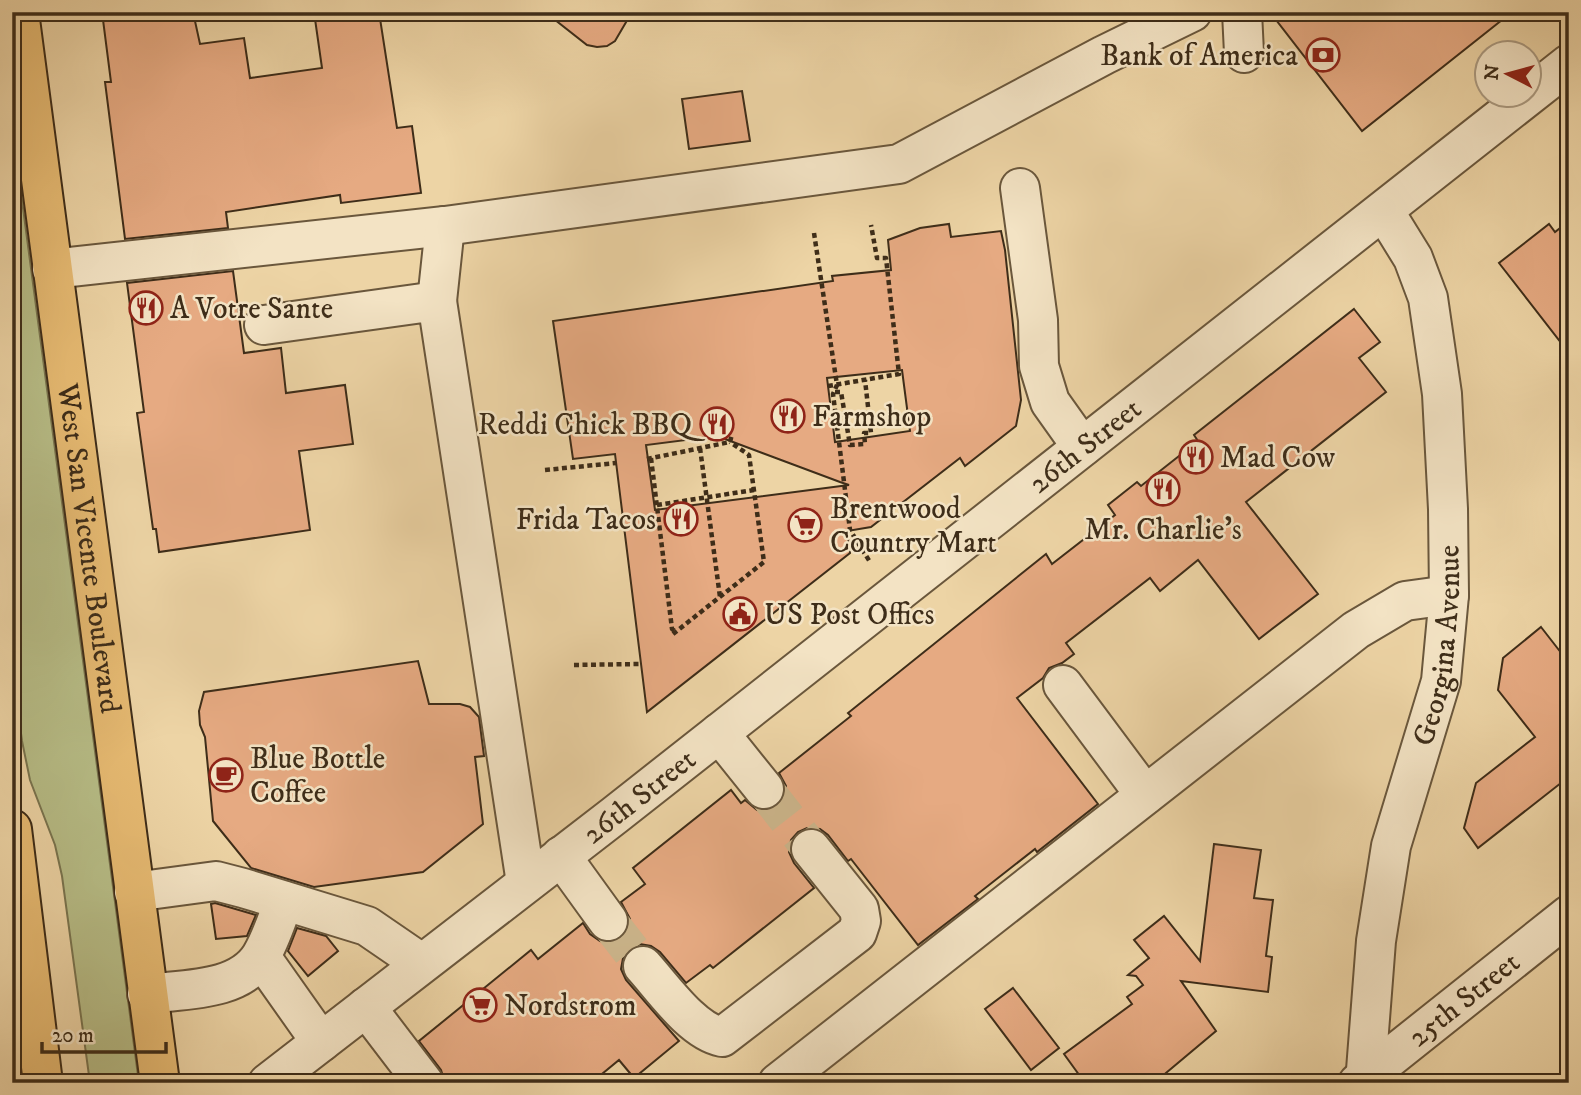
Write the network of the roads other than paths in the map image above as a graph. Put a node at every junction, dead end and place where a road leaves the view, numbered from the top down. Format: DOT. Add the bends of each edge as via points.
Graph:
graph roads {
  1 [pos="19,12"];
  2 [pos="1192,12"];
  3 [pos="1242,12"];
  4 [pos="1244,53"];
  5 [pos="1569,64"];
  6 [pos="1020,188"];
  7 [pos="1384,211"];
  8 [pos="452,224"];
  9 [pos="52,269"];
  10 [pos="437,301"];
  11 [pos="264,325"];
  12 [pos="1082,447"];
  13 [pos="1449,596"];
  14 [pos="1063,685"];
  15 [pos="719,733"];
  16 [pos="764,789"];
  17 [pos="1145,795"];
  18 [pos="12,829"];
  19 [pos="811,849"];
  20 [pos="561,856"];
  21 [pos="526,883"];
  22 [pos="134,892"];
  23 [pos="284,901"];
  24 [pos="1569,915"];
  25 [pos="608,921"];
  26 [pos="261,957"];
  27 [pos="421,963"];
  28 [pos="643,966"];
  29 [pos="147,994"];
  30 [pos="366,1007"];
  31 [pos="321,1042"];
  32 [pos="1362,1081"];
  33 [pos="43,1083"];
  34 [pos="160,1083"];
  35 [pos="268,1083"];
  36 [pos="424,1083"];
  37 [pos="778,1083"];
  1 -- 9 [label="main road, West San Vicente Boulevard"];
  2 -- 8 [label="street" via="899,164"];
  3 -- 4 [label="street"];
  5 -- 7 [label="street, 26th Street"];
  6 -- 12 [label="street" via="1038,320 1039,366 1050,402"];
  7 -- 12 [label="street, 26th Street"];
  7 -- 13 [label="street, Georgina Avenue" via="1413,258 1428,298 1442,394"];
  8 -- 9 [label="street"];
  8 -- 10 [label="street"];
  9 -- 22 [label="main road, West San Vicente Boulevard"];
  10 -- 11 [label="street"];
  10 -- 21 [label="street"];
  12 -- 15 [label="street, 26th Street"];
  13 -- 17 [label="street" via="1405,601 1356,630"];
  13 -- 32 [label="street, Georgina Avenue" via="1441,681 1391,846"];
  14 -- 17 [label="street"];
  15 -- 16 [label="street"];
  15 -- 20 [label="street, 26th Street"];
  17 -- 37 [label="street"];
  18 -- 33 [label="main road"];
  19 -- 28 [label="street" via="859,909 857,933 722,1037 696,1025"];
  20 -- 21 [label="street, 26th Street"];
  20 -- 25 [label="street"];
  21 -- 27 [label="street, 26th Street"];
  22 -- 23 [label="street" via="216,881"];
  22 -- 29 [label="main road, West San Vicente Boulevard"];
  23 -- 26 [label="street"];
  23 -- 27 [label="street" via="366,926"];
  24 -- 32 [label="street, 25th Street"];
  26 -- 29 [label="street" via="245,975 221,984"];
  26 -- 31 [label="street"];
  27 -- 30 [label="street, 26th Street"];
  29 -- 34 [label="main road, West San Vicente Boulevard"];
  30 -- 31 [label="street, 26th Street"];
  30 -- 36 [label="street"];
  31 -- 35 [label="street, 26th Street"];
}
